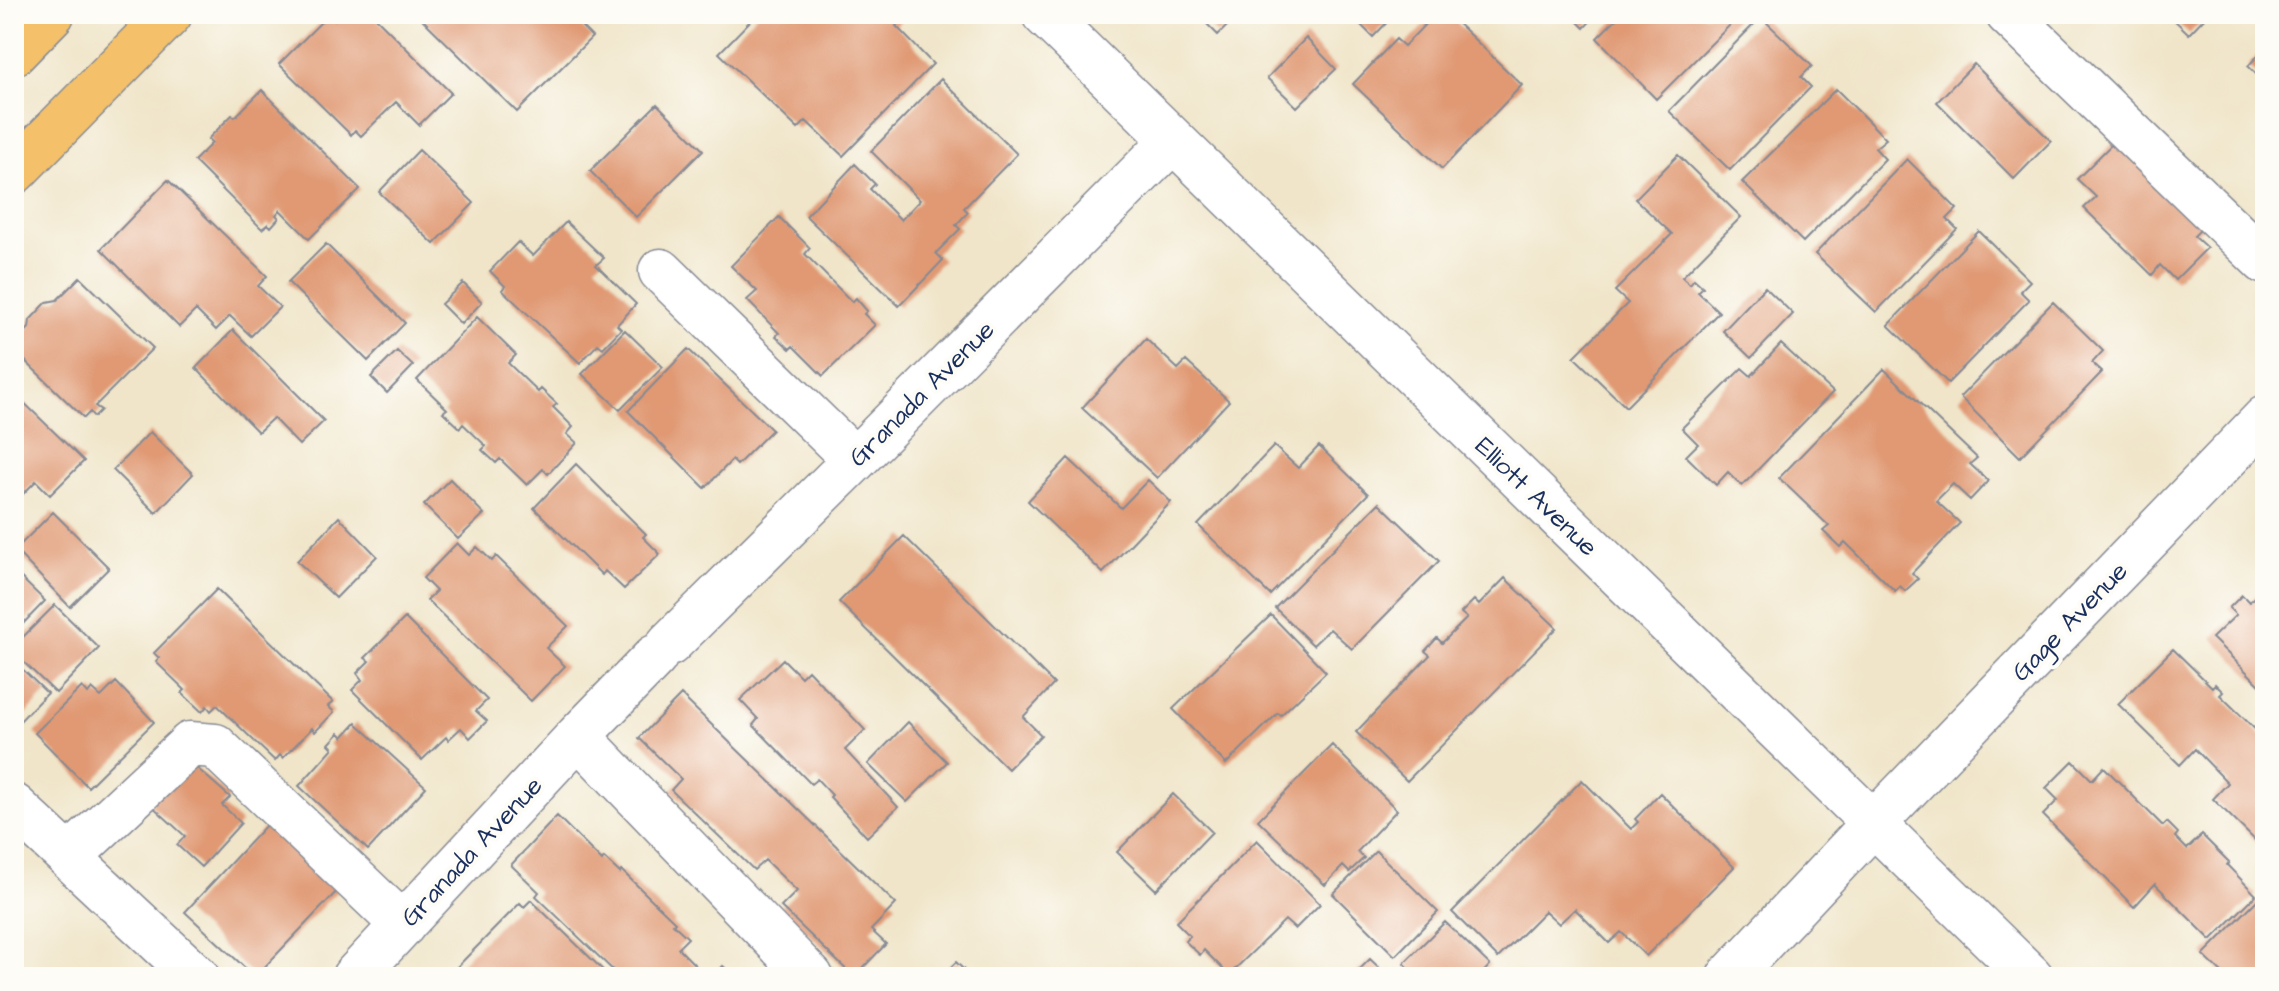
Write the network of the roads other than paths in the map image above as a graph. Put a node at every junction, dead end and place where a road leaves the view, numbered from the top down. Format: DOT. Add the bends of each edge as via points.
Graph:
graph roads {
  1 [pos="52,14"];
  2 [pos="170,14"];
  3 [pos="1044,14"];
  4 [pos="2008,14"];
  5 [pos="14,53"];
  6 [pos="1172,141"];
  7 [pos="14,172"];
  8 [pos="2265,262"];
  9 [pos="661,271"];
  10 [pos="2265,418"];
  11 [pos="855,460"];
  12 [pos="578,736"];
  13 [pos="14,806"];
  14 [pos="1873,824"];
  15 [pos="69,857"];
  16 [pos="403,925"];
  17 [pos="197,977"];
  18 [pos="354,977"];
  19 [pos="811,977"];
  20 [pos="1729,977"];
  21 [pos="2031,977"];
  1 -- 5 [label="main road"];
  2 -- 7 [label="main road"];
  3 -- 6 [label="street, Elliott Avenue"];
  4 -- 8 [label="street"];
  6 -- 11 [label="street, Granada Avenue"];
  6 -- 14 [label="street, Elliott Avenue"];
  9 -- 11 [label="street"];
  10 -- 14 [label="street, Gage Avenue"];
  11 -- 12 [label="street, Granada Avenue"];
  12 -- 16 [label="street, Granada Avenue"];
  12 -- 19 [label="street"];
  13 -- 15 [label="street"];
  14 -- 20 [label="street, Gage Avenue"];
  14 -- 21 [label="street, Elliott Avenue"];
  15 -- 16 [label="street" via="190,744 215,746"];
  15 -- 17 [label="street"];
  16 -- 18 [label="street, Granada Avenue"];
}
